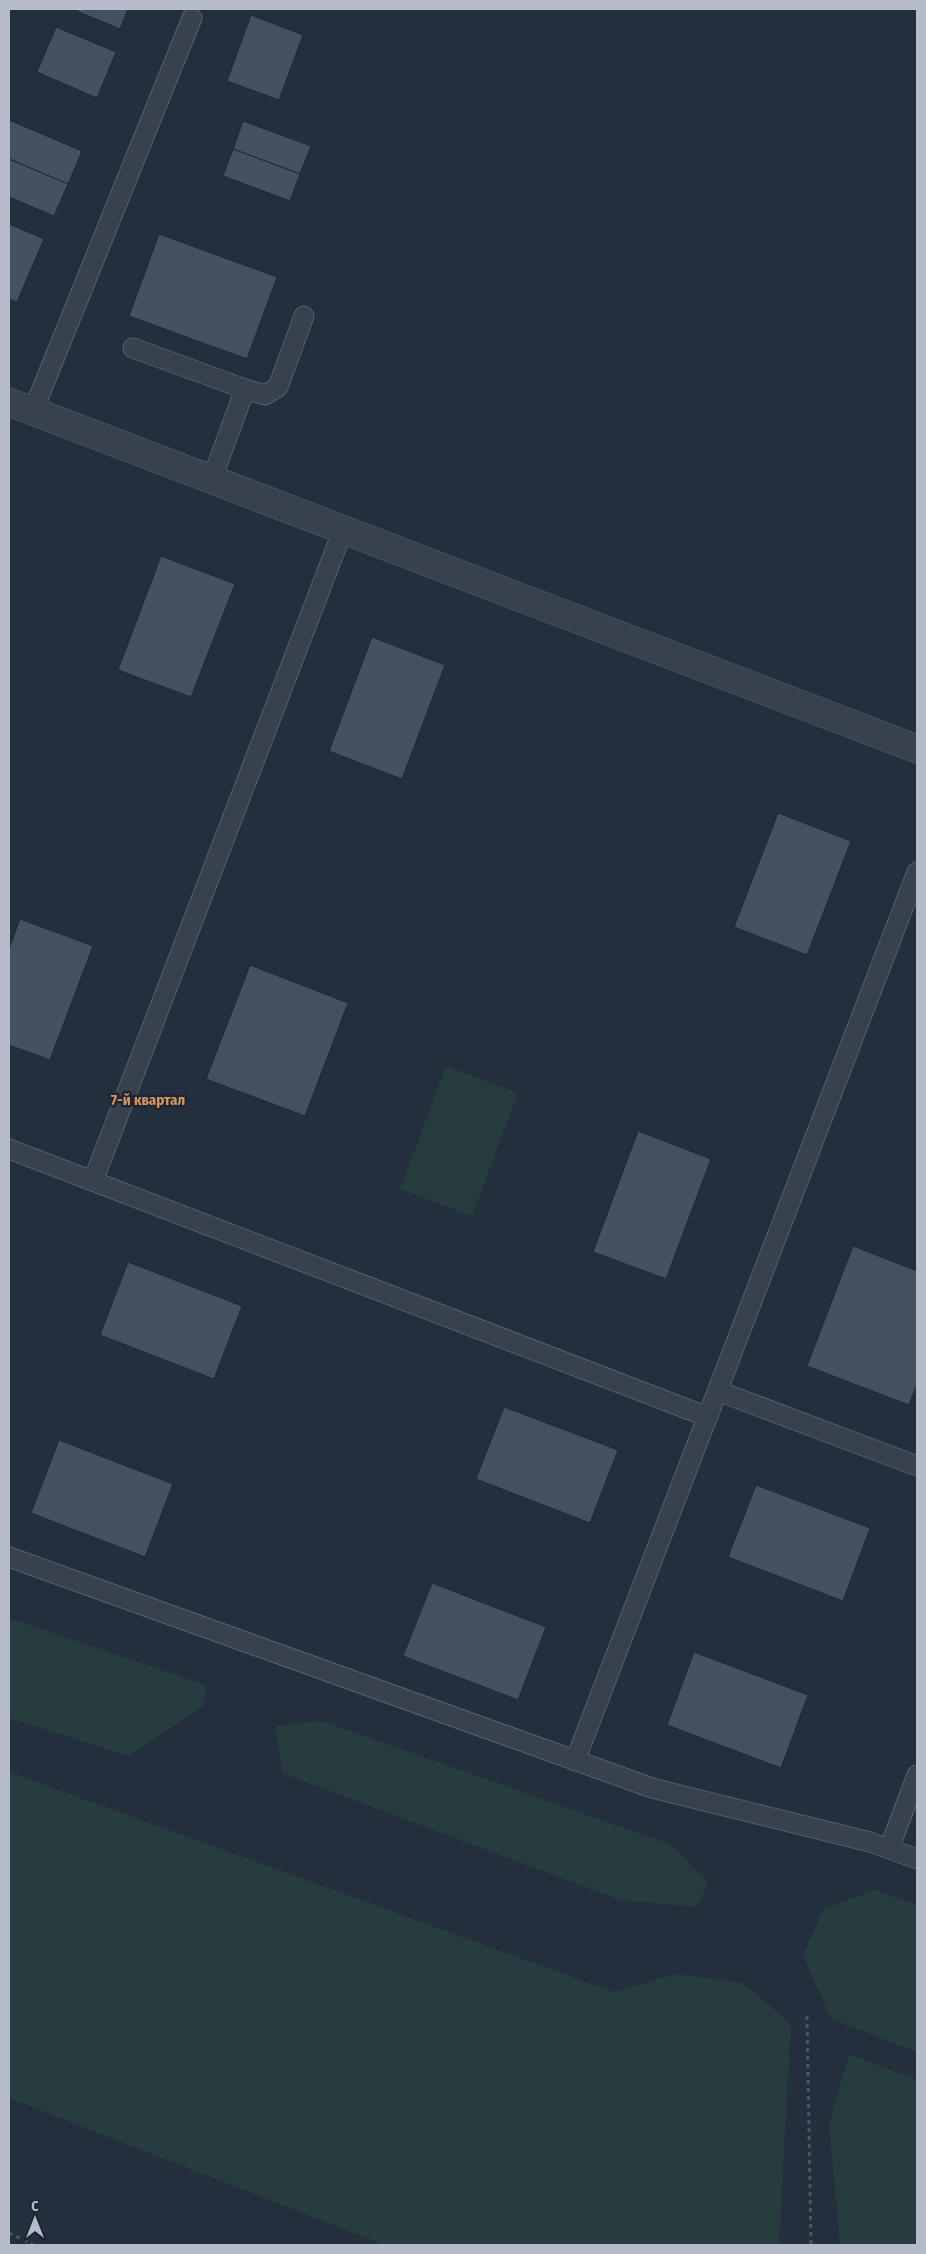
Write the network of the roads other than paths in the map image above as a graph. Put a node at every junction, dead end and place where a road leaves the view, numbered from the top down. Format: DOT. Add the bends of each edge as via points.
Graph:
graph roads {
  1 [pos="192,18"];
  2 [pos="304,316"];
  3 [pos="132,348"];
  4 [pos="245,389"];
  5 [pos="21,406"];
  6 [pos="212,479"];
  7 [pos="344,530"];
  8 [pos="917,749"];
  9 [pos="917,872"];
  10 [pos="9,1149"];
  11 [pos="93,1181"];
  12 [pos="718,1391"];
  13 [pos="708,1417"];
  14 [pos="917,1466"];
  15 [pos="9,1557"];
  16 [pos="575,1761"];
  17 [pos="917,1775"];
  18 [pos="889,1849"];
  19 [pos="917,1859"];
  1 -- 5 [label="lane"];
  2 -- 4 [label="lane" via="278,387 266,395"];
  3 -- 4 [label="lane"];
  4 -- 6 [label="lane"];
  5 -- 6 [label="street"];
  6 -- 7 [label="street"];
  7 -- 8 [label="street"];
  7 -- 11 [label="lane"];
  9 -- 12 [label="lane"];
  10 -- 11 [label="lane"];
  11 -- 13 [label="lane"];
  12 -- 13 [label="lane"];
  12 -- 14 [label="lane"];
  13 -- 16 [label="lane"];
  15 -- 16 [label="lane"];
  16 -- 18 [label="lane" via="666,1793"];
  17 -- 18 [label="lane"];
  18 -- 19 [label="lane"];
}
